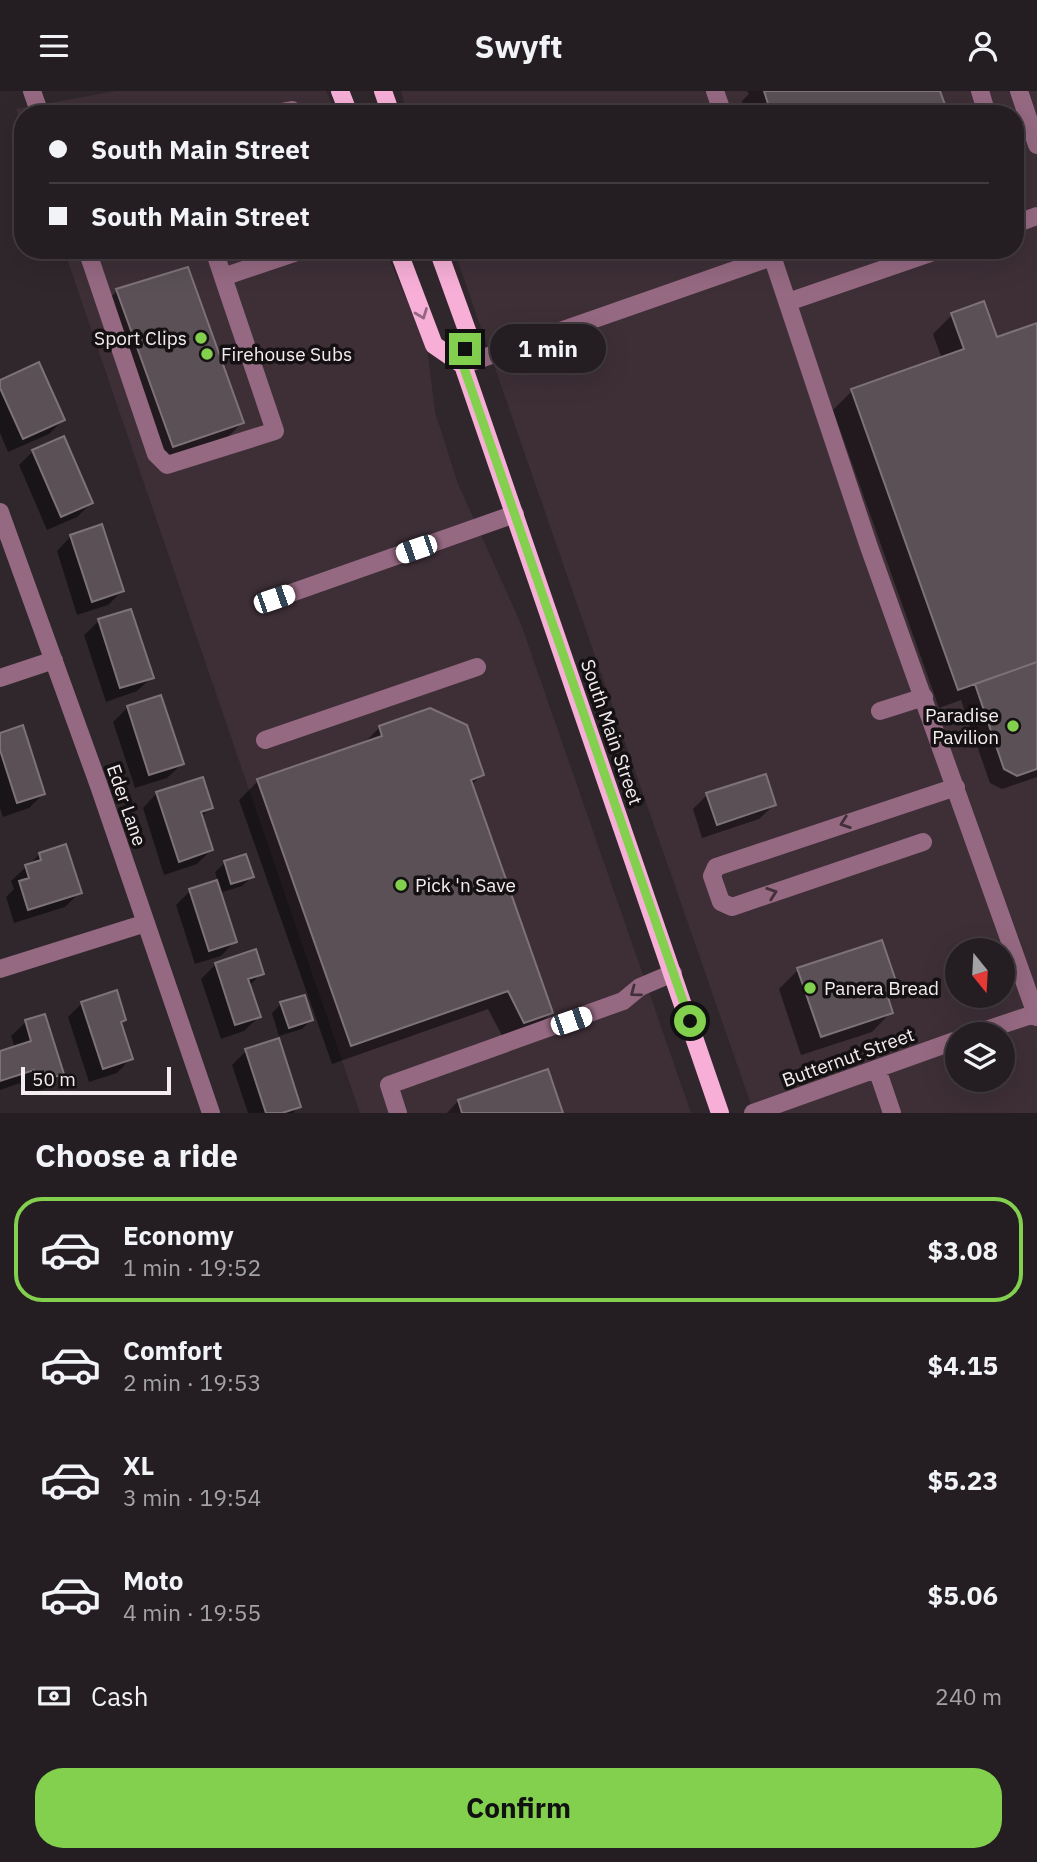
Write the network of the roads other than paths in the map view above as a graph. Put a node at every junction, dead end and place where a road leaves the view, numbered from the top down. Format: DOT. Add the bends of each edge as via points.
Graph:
graph roads {
  1 [pos="1024,106"];
  2 [pos="1037,145"];
  3 [pos="90,259"];
  4 [pos="217,259"];
  5 [pos="250,259"];
  6 [pos="401,259"];
  7 [pos="441,259"];
  8 [pos="757,259"];
  9 [pos="773,259"];
  10 [pos="913,259"];
  11 [pos="223,277"];
  12 [pos="788,302"];
  13 [pos="463,365"];
  14 [pos="0,512"];
  15 [pos="515,514"];
  16 [pos="274,599"];
  17 [pos="54,660"];
  18 [pos="477,667"];
  19 [pos="0,678"];
  20 [pos="924,697"];
  21 [pos="880,711"];
  22 [pos="265,740"];
  23 [pos="956,786"];
  24 [pos="923,842"];
  25 [pos="146,923"];
  26 [pos="0,969"];
  27 [pos="673,973"];
  28 [pos="1037,1014"];
  29 [pos="1012,1022"];
  30 [pos="945,1044"];
  31 [pos="877,1069"];
  32 [pos="211,1113"];
  33 [pos="398,1113"];
  34 [pos="720,1113"];
  35 [pos="753,1113"];
  36 [pos="892,1113"];
  1 -- 2 [label="street"];
  3 -- 11 [label="street" via="156,454 167,465 275,431"];
  4 -- 11 [label="street"];
  5 -- 11 [label="street"];
  6 -- 13 [label="main road, one-way" via="434,345"];
  7 -- 13 [label="main road, South Main Street" via="468,333"];
  8 -- 13 [label="street"];
  9 -- 12 [label="street"];
  10 -- 12 [label="street"];
  12 -- 20 [label="street"];
  13 -- 15 [label="main road, South Main Street"];
  14 -- 17 [label="street, Eder Lane"];
  15 -- 16 [label="street"];
  15 -- 27 [label="main road, South Main Street"];
  17 -- 19 [label="street"];
  17 -- 25 [label="street, Eder Lane"];
  18 -- 22 [label="street"];
  20 -- 21 [label="street"];
  20 -- 23 [label="street"];
  23 -- 24 [label="street, one-way" via="716,867 712,876 721,902 732,907"];
  23 -- 28 [label="street"];
  25 -- 26 [label="street"];
  25 -- 32 [label="street, Eder Lane"];
  27 -- 33 [label="street, one-way" via="596,1012 388,1085"];
  27 -- 34 [label="main road, South Main Street"];
  28 -- 29 [label="street"];
  30 -- 31 [label="street, Butternut Street"];
  31 -- 35 [label="street, Butternut Street"];
  31 -- 36 [label="street"];
}
